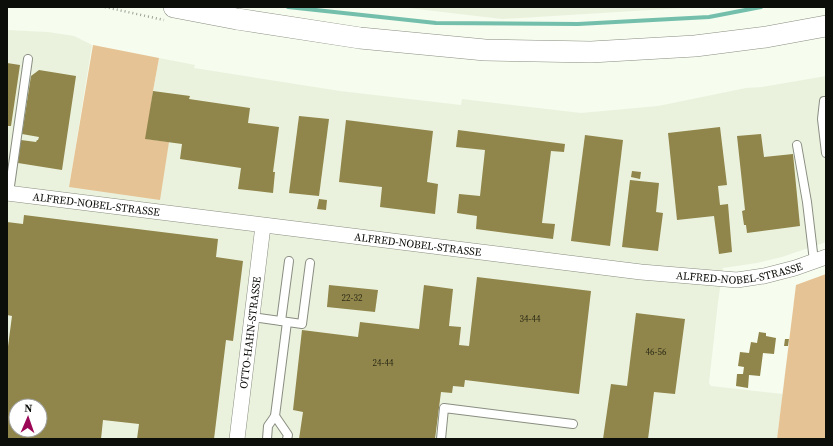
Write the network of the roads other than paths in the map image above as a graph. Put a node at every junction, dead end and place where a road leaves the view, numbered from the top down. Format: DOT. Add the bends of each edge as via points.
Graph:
graph roads {
  1 [pos="174,7"];
  2 [pos="826,26"];
  3 [pos="28,59"];
  4 [pos="826,101"];
  5 [pos="797,145"];
  6 [pos="826,153"];
  7 [pos="8,193"];
  8 [pos="263,226"];
  9 [pos="820,259"];
  10 [pos="289,261"];
  11 [pos="310,263"];
  12 [pos="252,317"];
  13 [pos="284,321"];
  14 [pos="276,416"];
  15 [pos="572,424"];
  16 [pos="237,439"];
  17 [pos="267,439"];
  18 [pos="287,439"];
  19 [pos="441,439"];
  1 -- 2 [label="main road" via="360,38 485,50 591,52 695,46"];
  3 -- 7 [label="lane"];
  4 -- 6 [label="lane" via="822,119"];
  5 -- 9 [label="lane"];
  7 -- 8 [label="street, ALFRED-NOBEL-STRASSE"];
  8 -- 9 [label="street, ALFRED-NOBEL-STRASSE" via="633,272 711,279 737,280 764,276"];
  8 -- 12 [label="street, OTTO-HAHN-STRASSE"];
  10 -- 13 [label="lane"];
  11 -- 13 [label="lane" via="302,324"];
  12 -- 13 [label="lane"];
  12 -- 16 [label="street, OTTO-HAHN-STRASSE"];
  13 -- 14 [label="lane"];
  14 -- 17 [label="lane" via="268,426"];
  14 -- 18 [label="lane" via="288,435"];
  15 -- 19 [label="lane" via="444,408"];
}
